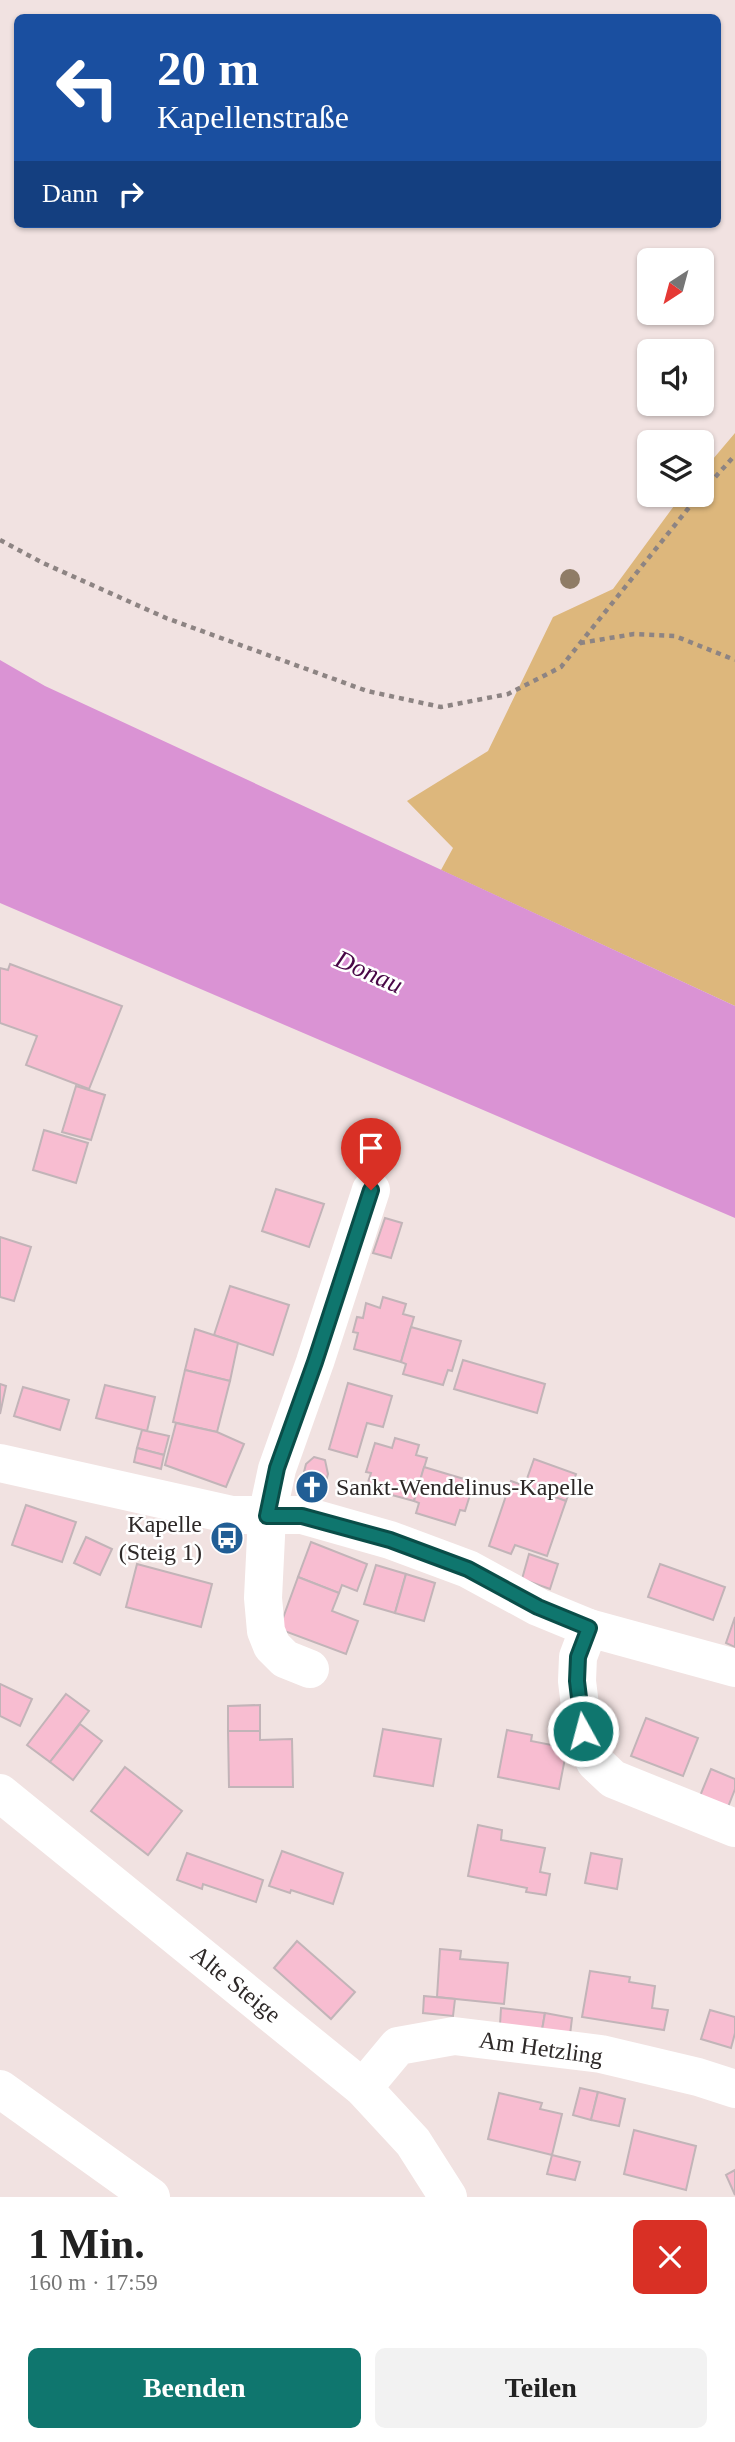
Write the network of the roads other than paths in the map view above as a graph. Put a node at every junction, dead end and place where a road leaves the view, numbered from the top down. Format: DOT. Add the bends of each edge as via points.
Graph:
graph roads {
  1 [pos="371,1190"];
  2 [pos="0,1463"];
  3 [pos="267,1516"];
  4 [pos="589,1628"];
  5 [pos="735,1668"];
  6 [pos="310,1669"];
  7 [pos="0,1793"];
  8 [pos="735,1828"];
  9 [pos="363,2088"];
  10 [pos="0,2089"];
  11 [pos="735,2089"];
  12 [pos="151,2197"];
  13 [pos="448,2197"];
  1 -- 3 [label="street" via="277,1468"];
  2 -- 3 [label="street" via="232,1515"];
  3 -- 4 [label="street" via="302,1516 390,1540 468,1569"];
  3 -- 6 [label="street" via="266,1631 285,1659"];
  4 -- 5 [label="street"];
  4 -- 8 [label="street" via="578,1657 577,1681 583,1731 595,1762 613,1779"];
  7 -- 9 [label="street, Alte Steige"];
  9 -- 11 [label="street, Am Hetzling" via="398,2046 454,2036 601,2054"];
  9 -- 13 [label="street, Alte Steige" via="413,2142"];
  10 -- 12 [label="street"];
}
